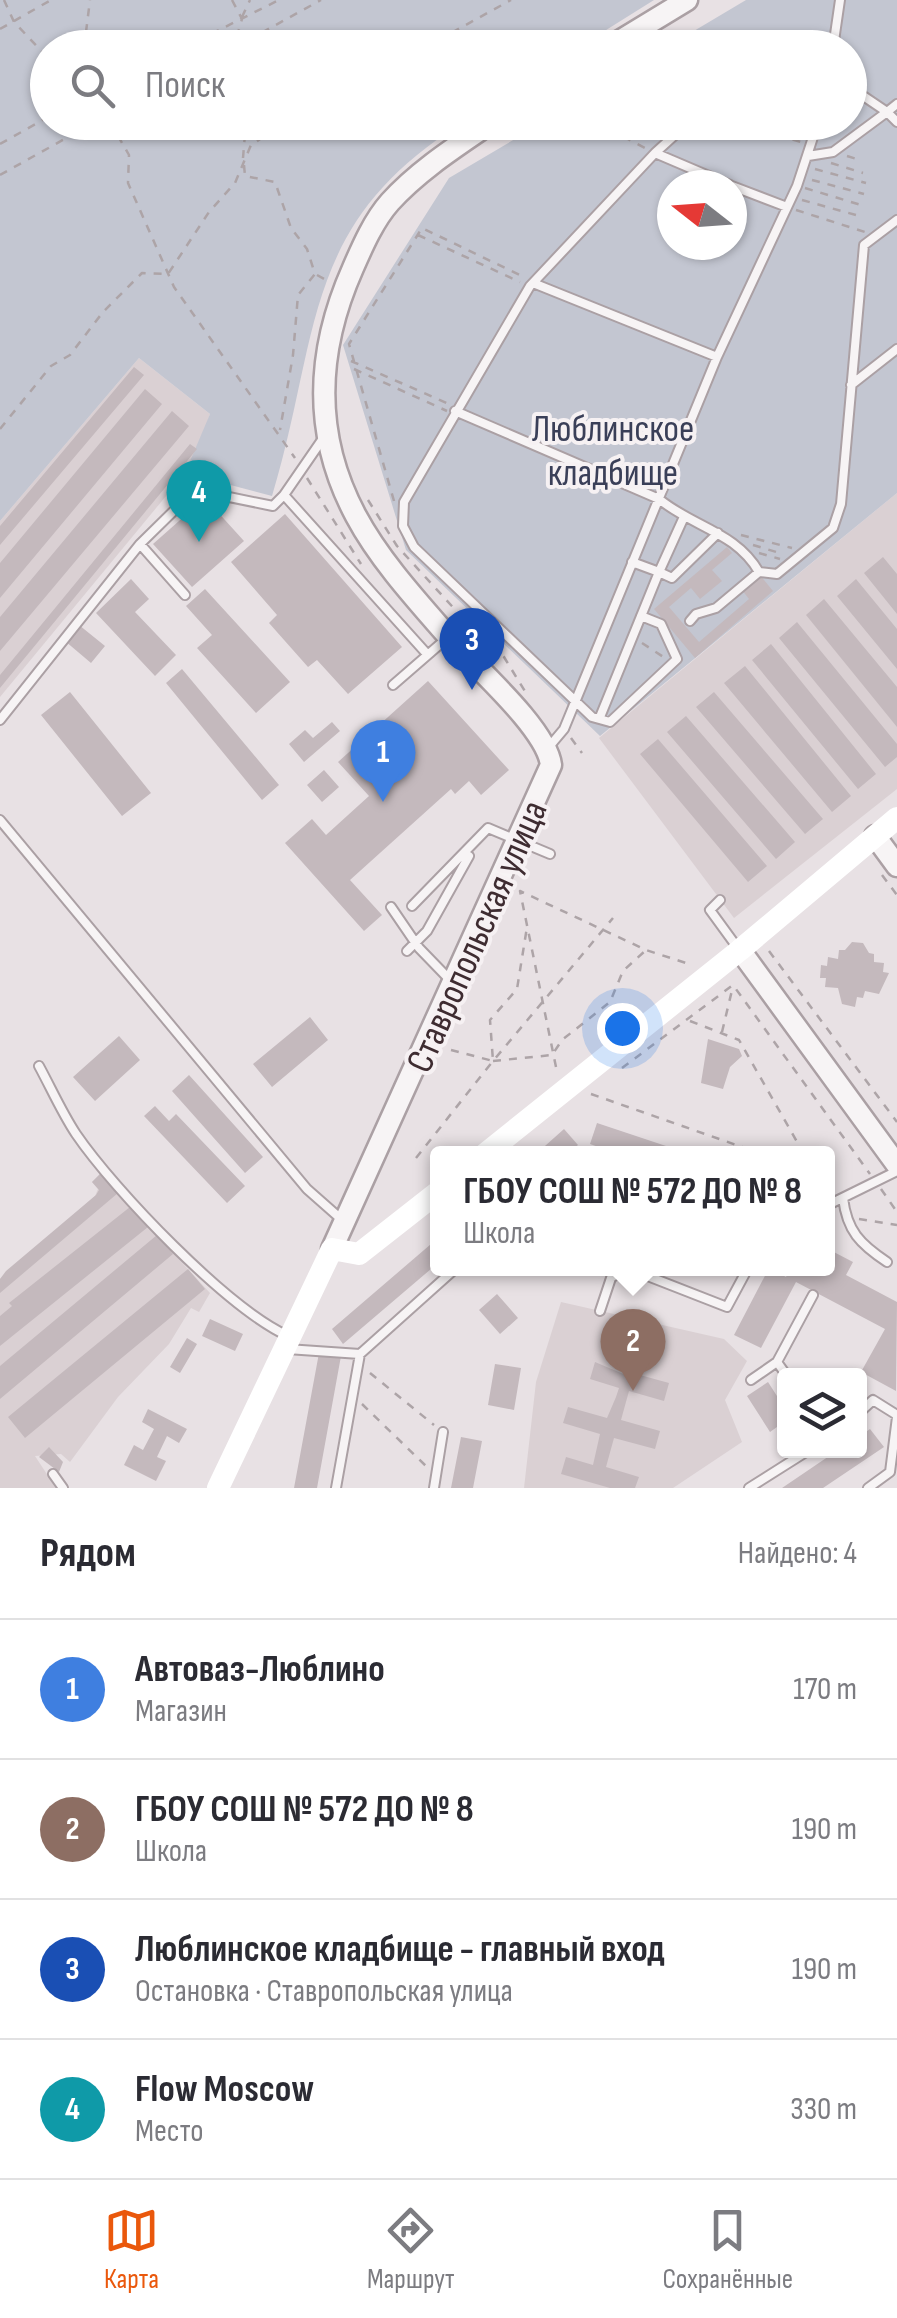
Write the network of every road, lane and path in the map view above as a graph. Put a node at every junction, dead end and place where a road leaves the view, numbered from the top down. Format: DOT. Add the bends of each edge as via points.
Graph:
graph roads {
  1 [pos="4,0"];
  2 [pos="52,0"];
  3 [pos="90,0"];
  4 [pos="232,0"];
  5 [pos="250,0"];
  6 [pos="278,0"];
  7 [pos="322,0"];
  8 [pos="511,0"];
  9 [pos="686,0"];
  10 [pos="840,0"];
  11 [pos="242,19"];
  12 [pos="14,22"];
  13 [pos="0,29"];
  14 [pos="86,30"];
  15 [pos="220,30"];
  16 [pos="239,30"];
  17 [pos="267,30"];
  18 [pos="457,30"];
  19 [pos="637,30"];
  20 [pos="836,30"];
  21 [pos="30,39"];
  22 [pos="867,98"];
  23 [pos="897,104"];
  24 [pos="888,112"];
  25 [pos="897,122"];
  26 [pos="30,127"];
  27 [pos="867,128"];
  28 [pos="63,140"];
  29 [pos="121,140"];
  30 [pos="245,140"];
  31 [pos="259,140"];
  32 [pos="467,140"];
  33 [pos="629,140"];
  34 [pos="670,140"];
  35 [pos="794,140"];
  36 [pos="813,140"];
  37 [pos="850,140"];
  38 [pos="0,144"];
  39 [pos="812,145"];
  40 [pos="656,154"];
  41 [pos="244,161"];
  42 [pos="806,161"];
  43 [pos="695,170"];
  44 [pos="863,173"];
  45 [pos="0,175"];
  46 [pos="798,181"];
  47 [pos="866,183"];
  48 [pos="747,191"];
  49 [pos="864,194"];
  50 [pos="792,197"];
  51 [pos="861,205"];
  52 [pos="788,207"];
  53 [pos="863,217"];
  54 [pos="897,220"];
  55 [pos="876,235"];
  56 [pos="168,274"];
  57 [pos="316,274"];
  58 [pos="326,280"];
  59 [pos="532,285"];
  60 [pos="897,349"];
  61 [pos="718,357"];
  62 [pos="350,360"];
  63 [pos="352,369"];
  64 [pos="851,385"];
  65 [pos="455,410"];
  66 [pos="0,429"];
  67 [pos="280,432"];
  68 [pos="326,434"];
  69 [pos="332,459"];
  70 [pos="310,462"];
  71 [pos="303,471"];
  72 [pos="365,494"];
  73 [pos="284,495"];
  74 [pos="659,499"];
  75 [pos="683,519"];
  76 [pos="403,526"];
  77 [pos="718,533"];
  78 [pos="140,544"];
  79 [pos="737,545"];
  80 [pos="799,558"];
  81 [pos="632,562"];
  82 [pos="363,567"];
  83 [pos="659,572"];
  84 [pos="759,572"];
  85 [pos="185,595"];
  86 [pos="641,616"];
  87 [pos="690,621"];
  88 [pos="449,636"];
  89 [pos="633,637"];
  90 [pos="428,654"];
  91 [pos="673,664"];
  92 [pos="393,685"];
  93 [pos="576,698"];
  94 [pos="530,699"];
  95 [pos="600,717"];
  96 [pos="0,720"];
  97 [pos="564,729"];
  98 [pos="548,748"];
  99 [pos="582,753"];
  100 [pos="897,818"];
  101 [pos="0,820"];
  102 [pos="875,836"];
  103 [pos="521,838"];
  104 [pos="474,847"];
  105 [pos="550,854"];
  106 [pos="897,866"];
  107 [pos="720,900"];
  108 [pos="412,906"];
  109 [pos="390,907"];
  110 [pos="613,918"];
  111 [pos="528,926"];
  112 [pos="603,929"];
  113 [pos="415,944"];
  114 [pos="764,945"];
  115 [pos="646,950"];
  116 [pos="740,950"];
  117 [pos="407,951"];
  118 [pos="686,962"];
  119 [pos="456,982"];
  120 [pos="734,985"];
  121 [pos="543,1004"];
  122 [pos="687,1020"];
  123 [pos="721,1033"];
  124 [pos="450,1050"];
  125 [pos="552,1055"];
  126 [pos="493,1061"];
  127 [pos="39,1066"];
  128 [pos="556,1067"];
  129 [pos="618,1072"];
  130 [pos="604,1082"];
  131 [pos="897,1122"];
  132 [pos="495,1146"];
  133 [pos="739,1146"];
  134 [pos="799,1146"];
  135 [pos="416,1158"];
  136 [pos="897,1165"];
  137 [pos="876,1182"];
  138 [pos="430,1198"];
  139 [pos="843,1198"];
  140 [pos="835,1202"];
  141 [pos="897,1212"];
  142 [pos="348,1215"];
  143 [pos="845,1216"];
  144 [pos="897,1224"];
  145 [pos="374,1244"];
  146 [pos="332,1249"];
  147 [pos="887,1262"];
  148 [pos="447,1276"];
  149 [pos="614,1276"];
  150 [pos="647,1276"];
  151 [pos="744,1276"];
  152 [pos="315,1290"];
  153 [pos="813,1295"];
  154 [pos="600,1310"];
  155 [pos="289,1343"];
  156 [pos="359,1359"];
  157 [pos="777,1362"];
  158 [pos="781,1368"];
  159 [pos="751,1380"];
  160 [pos="353,1394"];
  161 [pos="867,1406"];
  162 [pos="897,1416"];
  163 [pos="442,1432"];
  164 [pos="796,1458"];
  165 [pos="53,1474"];
  166 [pos="894,1474"];
  167 [pos="436,1476"];
  168 [pos="63,1488"];
  169 [pos="218,1488"];
  170 [pos="336,1488"];
  171 [pos="434,1488"];
  172 [pos="749,1488"];
  173 [pos="868,1488"];
  1 -- 12 [label="path"];
  2 -- 12 [label="path"];
  3 -- 14 [label="path"];
  4 -- 11 [label="path"];
  5 -- 11 [label="path"];
  6 -- 11 [label="path"];
  7 -- 17 [label="path"];
  8 -- 18 [label="path"];
  9 -- 19 [label="street"];
  10 -- 20 [label="lane"];
  11 -- 15 [label="path"];
  11 -- 16 [label="path"];
  12 -- 13 [label="path"];
  12 -- 21 [label="path"];
  22 -- 24 [label="lane"];
  23 -- 24 [label="lane"];
  24 -- 25 [label="lane"];
  24 -- 27 [label="lane"];
  26 -- 38 [label="path"];
  28 -- 45 [label="path"];
  29 -- 56 [label="path" via="130,155 128,183"];
  30 -- 41 [label="path"];
  31 -- 41 [label="path"];
  32 -- 68 [label="street, Ставропольская улица" via="414,178 367,238 326,356"];
  33 -- 40 [label="path"];
  34 -- 40 [label="lane"];
  35 -- 39 [label="path"];
  36 -- 39 [label="lane"];
  37 -- 42 [label="lane"];
  39 -- 42 [label="lane"];
  40 -- 43 [label="lane"];
  40 -- 59 [label="lane"];
  41 -- 56 [label="path"];
  41 -- 57 [label="path" via="246,176 275,182"];
  42 -- 44 [label="path"];
  42 -- 46 [label="lane"];
  42 -- 47 [label="path"];
  46 -- 49 [label="path"];
  46 -- 50 [label="lane"];
  46 -- 51 [label="path"];
  48 -- 52 [label="lane"];
  50 -- 52 [label="lane"];
  50 -- 53 [label="path"];
  52 -- 55 [label="path"];
  52 -- 61 [label="lane"];
  54 -- 55 [label="lane"];
  55 -- 64 [label="lane" via="864,245"];
  56 -- 66 [label="path" via="142,273"];
  56 -- 67 [label="path" via="226,366"];
  57 -- 58 [label="path"];
  57 -- 67 [label="path" via="298,295"];
  59 -- 61 [label="lane"];
  59 -- 62 [label="path" via="422,228 349,344"];
  59 -- 65 [label="lane"];
  60 -- 64 [label="lane"];
  61 -- 74 [label="lane"];
  62 -- 63 [label="path"];
  62 -- 65 [label="path"];
  63 -- 65 [label="path"];
  63 -- 76 [label="path"];
  64 -- 80 [label="lane" via="833,528"];
  65 -- 74 [label="lane"];
  65 -- 76 [label="lane" via="404,502"];
  67 -- 71 [label="path"];
  68 -- 69 [label="street, Ставропольская улица"];
  68 -- 70 [label="lane"];
  69 -- 70 [label="lane"];
  69 -- 88 [label="street, Ставропольская улица" via="376,549"];
  70 -- 71 [label="lane"];
  71 -- 73 [label="lane"];
  71 -- 82 [label="path"];
  72 -- 94 [label="path" via="397,546 481,638 492,642"];
  73 -- 78 [label="lane" via="273,506 195,490"];
  73 -- 90 [label="lane"];
  74 -- 75 [label="lane"];
  74 -- 81 [label="lane"];
  75 -- 77 [label="lane"];
  75 -- 83 [label="lane"];
  76 -- 93 [label="lane" via="414,547"];
  77 -- 79 [label="lane"];
  77 -- 83 [label="lane" via="672,578"];
  78 -- 85 [label="lane"];
  78 -- 96 [label="lane"];
  79 -- 80 [label="path"];
  79 -- 80 [label="path"];
  79 -- 80 [label="path" via="737,534"];
  79 -- 84 [label="lane"];
  80 -- 84 [label="lane" via="777,574"];
  81 -- 83 [label="lane"];
  81 -- 93 [label="lane"];
  83 -- 86 [label="lane"];
  84 -- 87 [label="lane"];
  86 -- 89 [label="lane"];
  86 -- 91 [label="lane" via="661,624"];
  88 -- 90 [label="lane"];
  88 -- 98 [label="street, Ставропольская улица"];
  89 -- 91 [label="path"];
  89 -- 95 [label="lane"];
  90 -- 92 [label="lane"];
  91 -- 95 [label="lane" via="610,722"];
  93 -- 95 [label="lane" via="592,718"];
  93 -- 97 [label="lane"];
  97 -- 98 [label="lane"];
  97 -- 99 [label="path"];
  98 -- 103 [label="street, Ставропольская улица" via="548,778"];
  100 -- 102 [label="main road"];
  101 -- 142 [label="lane" via="318,1194"];
  102 -- 106 [label="street"];
  102 -- 116 [label="main road"];
  103 -- 104 [label="lane" via="488,828"];
  103 -- 105 [label="lane"];
  103 -- 119 [label="street, Ставропольская улица"];
  104 -- 108 [label="lane"];
  104 -- 113 [label="lane"];
  107 -- 116 [label="lane" via="710,910"];
  109 -- 113 [label="lane"];
  110 -- 112 [label="path"];
  111 -- 112 [label="path" via="520,892"];
  111 -- 121 [label="path"];
  111 -- 126 [label="path" via="517,989 490,1020"];
  112 -- 115 [label="path"];
  112 -- 121 [label="path"];
  113 -- 117 [label="lane"];
  113 -- 119 [label="lane" via="444,978"];
  114 -- 131 [label="path"];
  115 -- 118 [label="path"];
  115 -- 125 [label="path" via="622,971 610,1002"];
  116 -- 132 [label="main road"];
  116 -- 136 [label="street"];
  119 -- 142 [label="street, Ставропольская улица"];
  120 -- 122 [label="path"];
  120 -- 123 [label="path"];
  120 -- 137 [label="path"];
  121 -- 125 [label="path"];
  121 -- 126 [label="path"];
  122 -- 123 [label="path"];
  122 -- 129 [label="path"];
  123 -- 134 [label="path" via="739,1040"];
  124 -- 126 [label="path"];
  125 -- 126 [label="path"];
  125 -- 128 [label="path"];
  126 -- 135 [label="path"];
  127 -- 155 [label="lane" via="76,1134 153,1222"];
  130 -- 133 [label="path" via="590,1093"];
  136 -- 137 [label="lane"];
  137 -- 139 [label="lane"];
  137 -- 141 [label="path"];
  138 -- 145 [label="main road"];
  139 -- 140 [label="lane"];
  139 -- 143 [label="lane"];
  142 -- 145 [label="street"];
  142 -- 146 [label="street, Ставропольская улица"];
  143 -- 144 [label="path"];
  143 -- 147 [label="lane" via="857,1242"];
  145 -- 146 [label="main road" via="352,1256"];
  145 -- 152 [label="main road"];
  146 -- 152 [label="main road, Ставропольская улица"];
  148 -- 156 [label="lane"];
  149 -- 154 [label="lane"];
  150 -- 151 [label="lane" via="727,1307"];
  152 -- 155 [label="main road, Ставропольская улица"];
  153 -- 157 [label="lane"];
  155 -- 156 [label="lane"];
  155 -- 169 [label="main road, Ставропольская улица"];
  156 -- 160 [label="lane"];
  156 -- 163 [label="path"];
  157 -- 158 [label="lane"];
  157 -- 159 [label="lane"];
  160 -- 167 [label="path"];
  160 -- 170 [label="lane"];
  161 -- 162 [label="lane" via="873,1400"];
  162 -- 166 [label="lane"];
  163 -- 167 [label="lane"];
  164 -- 172 [label="lane"];
  165 -- 168 [label="lane"];
  166 -- 173 [label="lane"];
  167 -- 171 [label="lane"];
}
